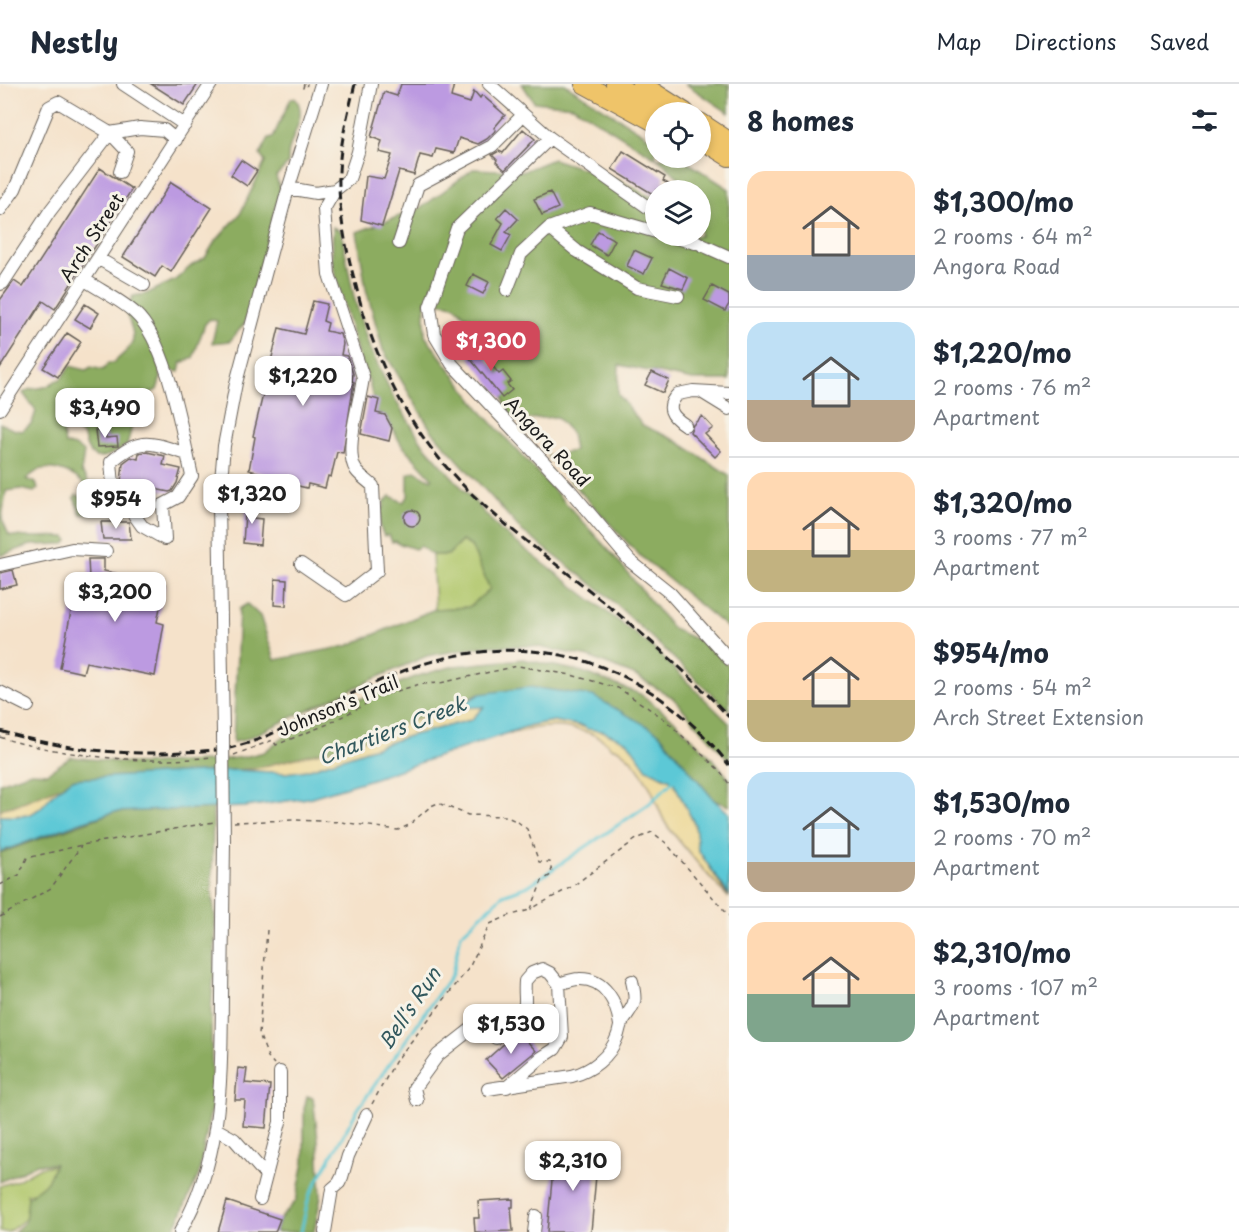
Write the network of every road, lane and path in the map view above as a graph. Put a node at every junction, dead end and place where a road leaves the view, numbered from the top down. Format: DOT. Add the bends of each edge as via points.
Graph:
graph roads {
  1 [pos="123,84"];
  2 [pos="211,84"];
  3 [pos="321,84"];
  4 [pos="371,84"];
  5 [pos="489,84"];
  6 [pos="584,84"];
  7 [pos="615,84"];
  8 [pos="641,84"];
  9 [pos="648,84"];
  10 [pos="669,102"];
  11 [pos="672,102"];
  12 [pos="645,103"];
  13 [pos="523,115"];
  14 [pos="645,117"];
  15 [pos="185,125"];
  16 [pos="711,129"];
  17 [pos="110,133"];
  18 [pos="549,138"];
  19 [pos="176,140"];
  20 [pos="729,141"];
  21 [pos="711,146"];
  22 [pos="711,153"];
  23 [pos="729,157"];
  24 [pos="729,163"];
  25 [pos="120,172"];
  26 [pos="288,188"];
  27 [pos="335,190"];
  28 [pos="645,205"];
  29 [pos="0,210"];
  30 [pos="549,228"];
  31 [pos="645,229"];
  32 [pos="399,243"];
  33 [pos="704,246"];
  34 [pos="729,257"];
  35 [pos="99,259"];
  36 [pos="85,280"];
  37 [pos="0,284"];
  38 [pos="144,285"];
  39 [pos="507,290"];
  40 [pos="678,296"];
  41 [pos="702,392"];
  42 [pos="729,393"];
  43 [pos="729,408"];
  44 [pos="0,409"];
  45 [pos="685,425"];
  46 [pos="187,454"];
  47 [pos="106,551"];
  48 [pos="301,564"];
  49 [pos="0,565"];
  50 [pos="729,658"];
  51 [pos="0,692"];
  52 [pos="28,706"];
  53 [pos="0,737"];
  54 [pos="235,754"];
  55 [pos="212,757"];
  56 [pos="729,784"];
  57 [pos="217,822"];
  58 [pos="228,822"];
  59 [pos="82,845"];
  60 [pos="0,885"];
  61 [pos="531,909"];
  62 [pos="0,916"];
  63 [pos="729,916"];
  64 [pos="267,930"];
  65 [pos="632,981"];
  66 [pos="559,984"];
  67 [pos="508,1025"];
  68 [pos="620,1025"];
  69 [pos="496,1038"];
  70 [pos="280,1072"];
  71 [pos="507,1087"];
  72 [pos="488,1089"];
  73 [pos="417,1100"];
  74 [pos="367,1115"];
  75 [pos="216,1129"];
  76 [pos="266,1175"];
  77 [pos="260,1199"];
  78 [pos="536,1216"];
  79 [pos="180,1232"];
  80 [pos="325,1232"];
  81 [pos="534,1232"];
  1 -- 15 [label="street"];
  2 -- 15 [label="street, Arch Street"];
  3 -- 26 [label="street"];
  4 -- 27 [label="street" via="349,179"];
  5 -- 13 [label="street"];
  6 -- 14 [label="highway"];
  7 -- 12 [label="highway"];
  8 -- 10 [label="highway"];
  9 -- 11 [label="highway"];
  13 -- 18 [label="street"];
  13 -- 32 [label="street" via="492,146 418,185"];
  15 -- 19 [label="street, Arch Street"];
  16 -- 20 [label="highway"];
  17 -- 19 [label="street" via="140,128 164,130"];
  17 -- 25 [label="street" via="127,151"];
  17 -- 29 [label="street" via="58,102 49,107 15,189"];
  17 -- 37 [label="street"];
  18 -- 28 [label="street"];
  18 -- 50 [label="street, Angora Road" via="458,228 430,307 434,334 452,364 569,489 630,561 670,593"];
  19 -- 35 [label="street, Arch Street"];
  21 -- 23 [label="highway"];
  22 -- 24 [label="highway"];
  26 -- 27 [label="street" via="316,193"];
  26 -- 75 [label="street, bridge" via="236,383 224,446 219,504 224,842 221,1090"];
  27 -- 48 [label="street" via="324,209 329,274 363,377 351,441 354,468 373,486 376,571 346,595"];
  30 -- 31 [label="street" via="590,213"];
  30 -- 39 [label="street" via="521,254"];
  30 -- 40 [label="street" via="637,288"];
  33 -- 34 [label="street"];
  35 -- 36 [label="street, Arch Street"];
  35 -- 38 [label="street"];
  36 -- 44 [label="street, Arch Street"];
  36 -- 46 [label="street" via="135,313 145,325 170,380"];
  41 -- 42 [label="street"];
  41 -- 43 [label="street"];
  41 -- 45 [label="street" via="678,393 670,405 670,412"];
  46 -- 46 [label="street" via="192,476 178,497 163,505 165,539 142,526 113,485 111,462 127,448 142,444"];
  47 -- 49 [label="street" via="72,549"];
  51 -- 52 [label="street"];
  53 -- 55 [label="path" via="18,744 135,761"];
  54 -- 56 [label="path, Johnson's Trail" via="273,740 276,745 381,696 420,684 518,666 618,688 663,718"];
  57 -- 59 [label="path"];
  58 -- 61 [label="path" via="296,820 398,830 438,804 468,815 504,816 527,829 539,862 550,862 552,868"];
  59 -- 60 [label="path" via="27,858 19,875"];
  59 -- 62 [label="path" via="51,888"];
  61 -- 63 [label="path" via="573,886 652,832"];
  61 -- 74 [label="path" via="490,924 469,968 391,1068"];
  64 -- 70 [label="path" via="259,1034 268,1057"];
  65 -- 68 [label="street" via="636,997 633,1009"];
  66 -- 67 [label="street" via="542,969 532,974 525,981 526,1004 520,1017"];
  66 -- 68 [label="street" via="579,979 595,982 613,999"];
  66 -- 71 [label="street" via="562,1037 555,1049"];
  68 -- 71 [label="street" via="617,1040 586,1072"];
  69 -- 73 [label="street" via="479,1023 458,1038 438,1055 414,1088"];
  70 -- 76 [label="street" via="280,1122"];
  71 -- 72 [label="street"];
  74 -- 80 [label="street" via="342,1178 332,1189"];
  75 -- 76 [label="street" via="234,1139"];
  75 -- 79 [label="street" via="204,1177"];
  76 -- 77 [label="street"];
  78 -- 81 [label="street"];
}
